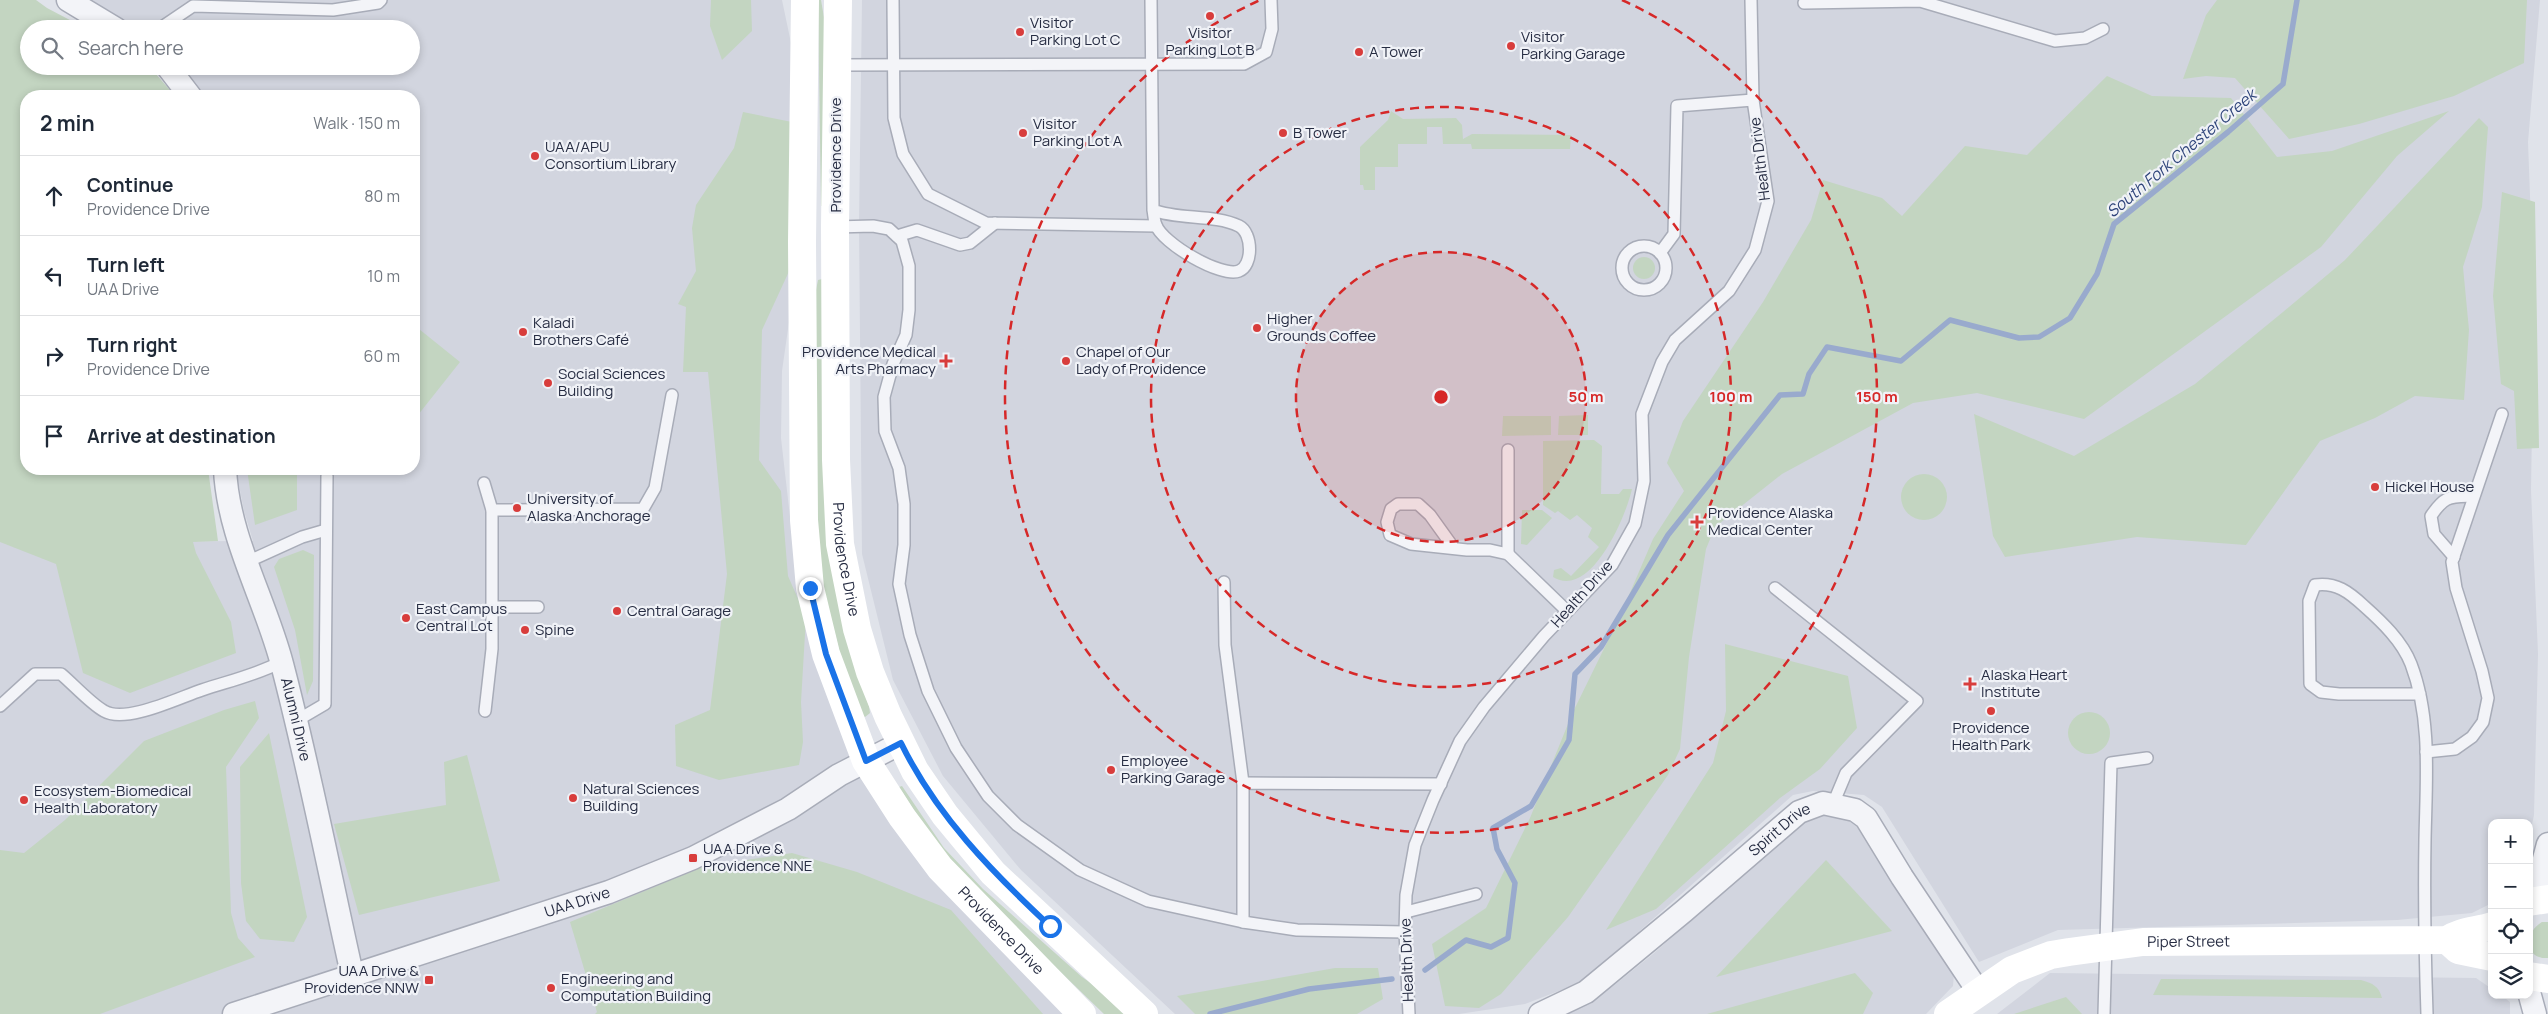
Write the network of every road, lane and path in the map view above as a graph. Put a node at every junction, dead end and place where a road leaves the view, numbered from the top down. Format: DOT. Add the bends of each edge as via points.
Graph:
graph roads {
  1 [pos="68,0"];
  2 [pos="381,0"];
  3 [pos="805,0"];
  4 [pos="838,0"];
  5 [pos="893,0"];
  6 [pos="1151,0"];
  7 [pos="1271,0"];
  8 [pos="1750,0"];
  9 [pos="1804,3"];
  10 [pos="101,20"];
  11 [pos="172,20"];
  12 [pos="2104,29"];
  13 [pos="894,64"];
  14 [pos="1152,64"];
  15 [pos="836,65"];
  16 [pos="174,75"];
  17 [pos="185,90"];
  18 [pos="1753,100"];
  19 [pos="1153,210"];
  20 [pos="995,223"];
  21 [pos="1156,226"];
  22 [pos="835,227"];
  23 [pos="897,236"];
  24 [pos="1660,254"];
  25 [pos="672,395"];
  26 [pos="2502,414"];
  27 [pos="1508,450"];
  28 [pos="226,475"];
  29 [pos="327,476"];
  30 [pos="484,482"];
  31 [pos="2473,496"];
  32 [pos="492,510"];
  33 [pos="326,530"];
  34 [pos="1453,547"];
  35 [pos="1508,554"];
  36 [pos="2454,557"];
  37 [pos="247,562"];
  38 [pos="1224,582"];
  39 [pos="1775,588"];
  40 [pos="538,606"];
  41 [pos="492,607"];
  42 [pos="1567,611"];
  43 [pos="281,662"];
  44 [pos="2420,694"];
  45 [pos="0,706"];
  46 [pos="485,711"];
  47 [pos="296,721"];
  48 [pos="901,743"];
  49 [pos="2426,752"];
  50 [pos="2147,758"];
  51 [pos="866,761"];
  52 [pos="1243,783"];
  53 [pos="1441,784"];
  54 [pos="1833,804"];
  55 [pos="2548,844"];
  56 [pos="2533,893"];
  57 [pos="1476,894"];
  58 [pos="2548,899"];
  59 [pos="2533,901"];
  60 [pos="1406,912"];
  61 [pos="1243,922"];
  62 [pos="2488,927"];
  63 [pos="1405,932"];
  64 [pos="2435,940"];
  65 [pos="2107,948"];
  66 [pos="2488,956"];
  67 [pos="352,974"];
  68 [pos="2533,977"];
  69 [pos="2548,979"];
  70 [pos="1978,991"];
  71 [pos="2531,999"];
  72 [pos="234,1014"];
  73 [pos="1082,1014"];
  74 [pos="1144,1014"];
  75 [pos="1409,1014"];
  76 [pos="1540,1014"];
  77 [pos="1948,1014"];
  78 [pos="2104,1014"];
  79 [pos="2427,1014"];
  80 [pos="2535,1014"];
  1 -- 10 [label="street"];
  2 -- 11 [label="lane" via="333,10 193,6"];
  3 -- 51 [label="main road, Providence Drive" via="802,252 806,553 810,588 826,654"];
  4 -- 15 [label="main road, Providence Drive"];
  5 -- 13 [label="lane"];
  6 -- 14 [label="lane"];
  7 -- 14 [label="lane" via="1272,29 1266,52 1244,64"];
  8 -- 18 [label="lane, Health Drive"];
  9 -- 12 [label="lane" via="1920,1 2055,41 2085,38"];
  13 -- 14 [label="lane"];
  13 -- 15 [label="lane"];
  13 -- 20 [label="lane" via="894,118 904,154 928,194 986,223"];
  14 -- 19 [label="lane"];
  15 -- 22 [label="main road, Providence Drive"];
  16 -- 17 [label="street"];
  18 -- 24 [label="lane" via="1677,106 1674,234"];
  18 -- 42 [label="lane, Health Drive" via="1768,201 1755,250 1729,291 1675,340 1662,362 1642,414 1644,480 1635,524 1612,565"];
  19 -- 21 [label="lane"];
  19 -- 21 [label="lane" via="1168,216 1183,214 1238,226 1246,232 1250,242 1246,266 1232,272 1203,263 1176,249"];
  20 -- 21 [label="lane"];
  20 -- 23 [label="lane" via="970,242 960,245 917,230"];
  22 -- 23 [label="lane" via="873,226 889,229"];
  22 -- 48 [label="main road, Providence Drive" via="836,460 840,544 847,590 870,672"];
  23 -- 61 [label="lane" via="902,241 909,266 909,310 906,335 884,397 885,430 899,468 904,504 904,545 899,584 910,635 928,691 952,740 988,796 1017,825 1080,870 1148,901"];
  25 -- 32 [label="lane" via="655,488 643,509"];
  26 -- 31 [label="lane"];
  27 -- 35 [label="lane"];
  28 -- 37 [label="street, Alumni Drive" via="230,507"];
  29 -- 33 [label="lane"];
  30 -- 32 [label="lane"];
  31 -- 36 [label="lane"];
  31 -- 36 [label="lane" via="2446,498 2431,516 2434,534"];
  32 -- 41 [label="lane"];
  33 -- 37 [label="lane" via="302,537"];
  33 -- 47 [label="lane" via="325,704"];
  34 -- 34 [label="lane" via="1418,504 1398,504 1391,509 1387,522 1390,534 1411,544"];
  34 -- 35 [label="lane"];
  35 -- 42 [label="lane"];
  36 -- 49 [label="lane" via="2456,588 2488,698 2483,722 2472,737 2455,749"];
  37 -- 43 [label="street, Alumni Drive"];
  38 -- 52 [label="lane" via="1225,645"];
  39 -- 54 [label="lane" via="1918,700 1846,773"];
  40 -- 41 [label="lane"];
  41 -- 46 [label="lane" via="492,649"];
  42 -- 53 [label="lane, Health Drive" via="1484,707 1460,742"];
  43 -- 45 [label="lane" via="261,673 130,714 105,712 61,674 35,674"];
  43 -- 47 [label="street, Alumni Drive"];
  44 -- 44 [label="lane" via="2339,694 2321,692 2310,684 2309,601 2315,585 2329,583 2352,595 2388,626 2411,662"];
  44 -- 49 [label="lane"];
  47 -- 67 [label="street, Alumni Drive"];
  48 -- 51 [label="street, UAA Drive"];
  48 -- 74 [label="main road, Providence Drive" via="915,771 945,815 993,873"];
  49 -- 64 [label="lane"];
  50 -- 65 [label="lane" via="2111,762"];
  51 -- 67 [label="street, UAA Drive" via="788,809 693,858 609,892"];
  51 -- 73 [label="main road, Providence Drive" via="940,868"];
  52 -- 53 [label="lane"];
  52 -- 61 [label="lane"];
  53 -- 60 [label="lane, Health Drive" via="1415,845"];
  54 -- 70 [label="street, Spirit Drive" via="1855,810 1866,818"];
  54 -- 76 [label="street, Spirit Drive" via="1817,804 1799,812 1586,992"];
  55 -- 56 [label="street"];
  57 -- 60 [label="lane"];
  58 -- 59 [label="main road"];
  60 -- 63 [label="lane, Health Drive"];
  61 -- 63 [label="lane" via="1297,930"];
  62 -- 64 [label="main road, Piper Street"];
  63 -- 75 [label="lane, Health Drive"];
  64 -- 65 [label="main road, Piper Street" via="2143,942"];
  64 -- 66 [label="main road" via="2458,950"];
  64 -- 79 [label="lane"];
  65 -- 70 [label="main road, Piper Street" via="2051,955 2012,970"];
  65 -- 78 [label="lane"];
  67 -- 72 [label="street, UAA Drive"];
  68 -- 69 [label="main road"];
  70 -- 77 [label="main road, Piper Street"];
  71 -- 80 [label="street"];
}
